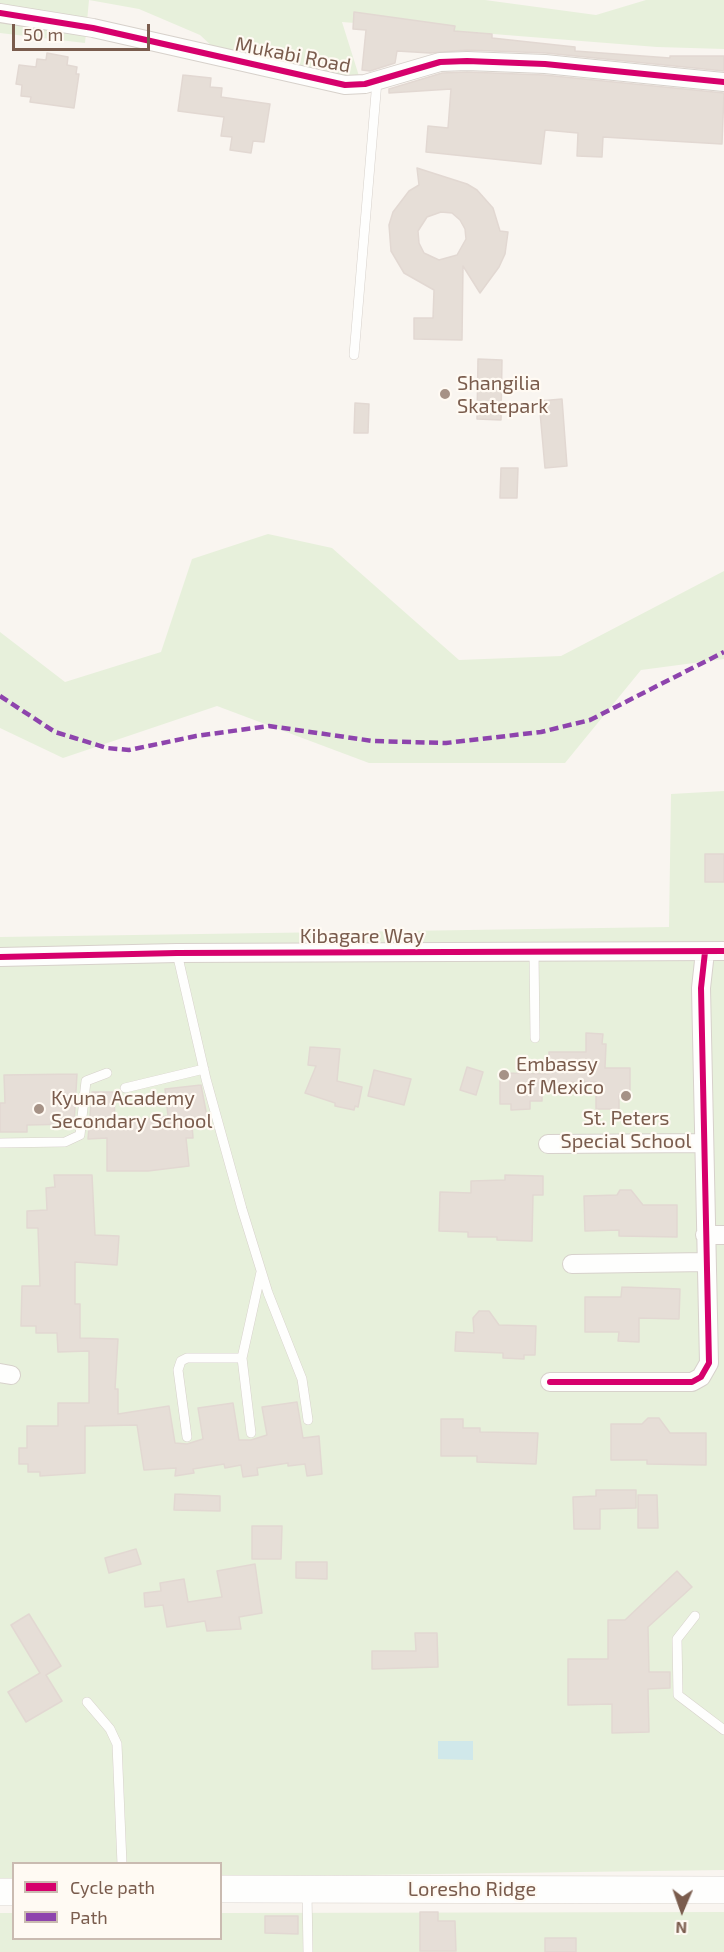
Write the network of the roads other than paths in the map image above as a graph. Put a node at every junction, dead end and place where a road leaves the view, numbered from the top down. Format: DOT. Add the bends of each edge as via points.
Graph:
graph roads {
  1 [pos="0,13"];
  2 [pos="377,81"];
  3 [pos="724,82"];
  4 [pos="354,356"];
  5 [pos="724,951"];
  6 [pos="534,952"];
  7 [pos="705,952"];
  8 [pos="177,953"];
  9 [pos="0,957"];
  10 [pos="536,1038"];
  11 [pos="204,1069"];
  12 [pos="107,1072"];
  13 [pos="125,1088"];
  14 [pos="0,1143"];
  15 [pos="704,1143"];
  16 [pos="548,1144"];
  17 [pos="705,1235"];
  18 [pos="724,1235"];
  19 [pos="706,1262"];
  20 [pos="572,1264"];
  21 [pos="261,1272"];
  22 [pos="242,1358"];
  23 [pos="550,1382"];
  24 [pos="308,1420"];
  25 [pos="251,1433"];
  26 [pos="187,1437"];
  27 [pos="695,1616"];
  28 [pos="87,1702"];
  29 [pos="724,1730"];
  30 [pos="122,1862"];
  31 [pos="307,1888"];
  32 [pos="222,1889"];
  33 [pos="724,1890"];
  34 [pos="309,1952"];
  1 -- 2 [label="street, Mukabi Road" via="93,28 333,83"];
  2 -- 3 [label="street, Mukabi Road" via="440,62 468,61 545,64"];
  2 -- 4 [label="lane"];
  5 -- 7 [label="street, Kibagare Way"];
  6 -- 7 [label="street, Kibagare Way"];
  6 -- 8 [label="street, Kibagare Way"];
  6 -- 10 [label="lane"];
  7 -- 15 [label="street" via="700,988"];
  8 -- 9 [label="street, Kibagare Way"];
  8 -- 11 [label="lane"];
  11 -- 13 [label="lane"];
  11 -- 21 [label="lane"];
  12 -- 14 [label="lane" via="86,1081 80,1135 65,1142"];
  15 -- 16 [label="street"];
  15 -- 17 [label="street"];
  17 -- 18 [label="street"];
  17 -- 19 [label="street"];
  19 -- 20 [label="street"];
  19 -- 23 [label="street" via="709,1363 701,1377 679,1383"];
  21 -- 22 [label="lane"];
  21 -- 24 [label="lane" via="302,1379"];
  22 -- 25 [label="lane"];
  22 -- 26 [label="lane" via="181,1361 178,1370"];
  27 -- 29 [label="lane" via="677,1639 678,1695"];
  28 -- 30 [label="lane" via="110,1729 117,1744"];
  31 -- 32 [label="main road, Loresho Ridge"];
  31 -- 33 [label="main road, Loresho Ridge"];
  31 -- 34 [label="lane"];
}
